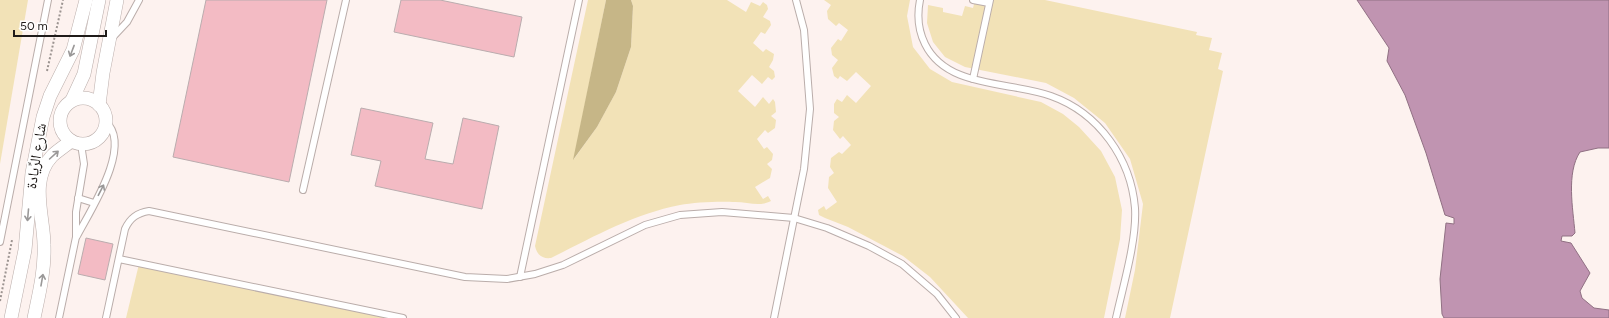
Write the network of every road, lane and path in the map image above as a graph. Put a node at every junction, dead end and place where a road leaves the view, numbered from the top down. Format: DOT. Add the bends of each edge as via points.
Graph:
graph roads {
  1 [pos="48,0"];
  2 [pos="86,0"];
  3 [pos="99,0"];
  4 [pos="117,0"];
  5 [pos="139,0"];
  6 [pos="346,0"];
  7 [pos="579,0"];
  8 [pos="796,0"];
  9 [pos="920,0"];
  10 [pos="973,0"];
  11 [pos="989,2"];
  12 [pos="109,42"];
  13 [pos="973,79"];
  14 [pos="72,100"];
  15 [pos="99,105"];
  16 [pos="106,122"];
  17 [pos="76,143"];
  18 [pos="303,190"];
  19 [pos="78,198"];
  20 [pos="94,203"];
  21 [pos="794,218"];
  22 [pos="76,237"];
  23 [pos="0,242"];
  24 [pos="119,259"];
  25 [pos="520,277"];
  26 [pos="11,318"];
  27 [pos="34,318"];
  28 [pos="59,318"];
  29 [pos="106,318"];
  30 [pos="403,318"];
  31 [pos="774,318"];
  32 [pos="956,318"];
  33 [pos="1116,318"];
  1 -- 23 [label="lane"];
  2 -- 26 [label="street, شارع الرِّيادة, one-way" via="73,50 42,117 32,173 25,250"];
  3 -- 14 [label="street" via="84,74"];
  4 -- 12 [label="street"];
  5 -- 12 [label="lane" via="127,22"];
  6 -- 18 [label="lane"];
  7 -- 25 [label="lane"];
  8 -- 21 [label="lane" via="804,30 810,109 804,169"];
  9 -- 13 [label="lane" via="919,28 931,54 954,73"];
  10 -- 11 [label="lane"];
  11 -- 13 [label="lane"];
  12 -- 15 [label="street"];
  13 -- 33 [label="lane" via="1038,92 1066,102 1090,119 1106,135 1118,153 1128,173 1133,194 1135,224"];
  14 -- 15 [label="street" via="84,98"];
  14 -- 17 [label="street" via="66,104 60,116 61,130"];
  15 -- 16 [label="street" via="106,116"];
  16 -- 17 [label="street" via="101,136 95,141 88,144"];
  20 -- 16 [label="lane, one-way" via="107,176 114,151 114,135"];
  17 -- 19 [label="lane" via="84,164"];
  27 -- 17 [label="street, شارع الرِّيادة, one-way" via="44,259 39,196 41,176 51,156"];
  19 -- 20 [label="lane"];
  19 -- 22 [label="lane"];
  20 -- 22 [label="lane"];
  21 -- 25 [label="lane" via="722,212 680,215 634,230 563,265"];
  21 -- 31 [label="lane"];
  21 -- 32 [label="lane" via="827,228 902,264 938,294"];
  22 -- 28 [label="lane"];
  24 -- 25 [label="lane" via="127,224 136,215 149,211 465,277"];
  24 -- 29 [label="lane"];
  24 -- 30 [label="lane"];
}
